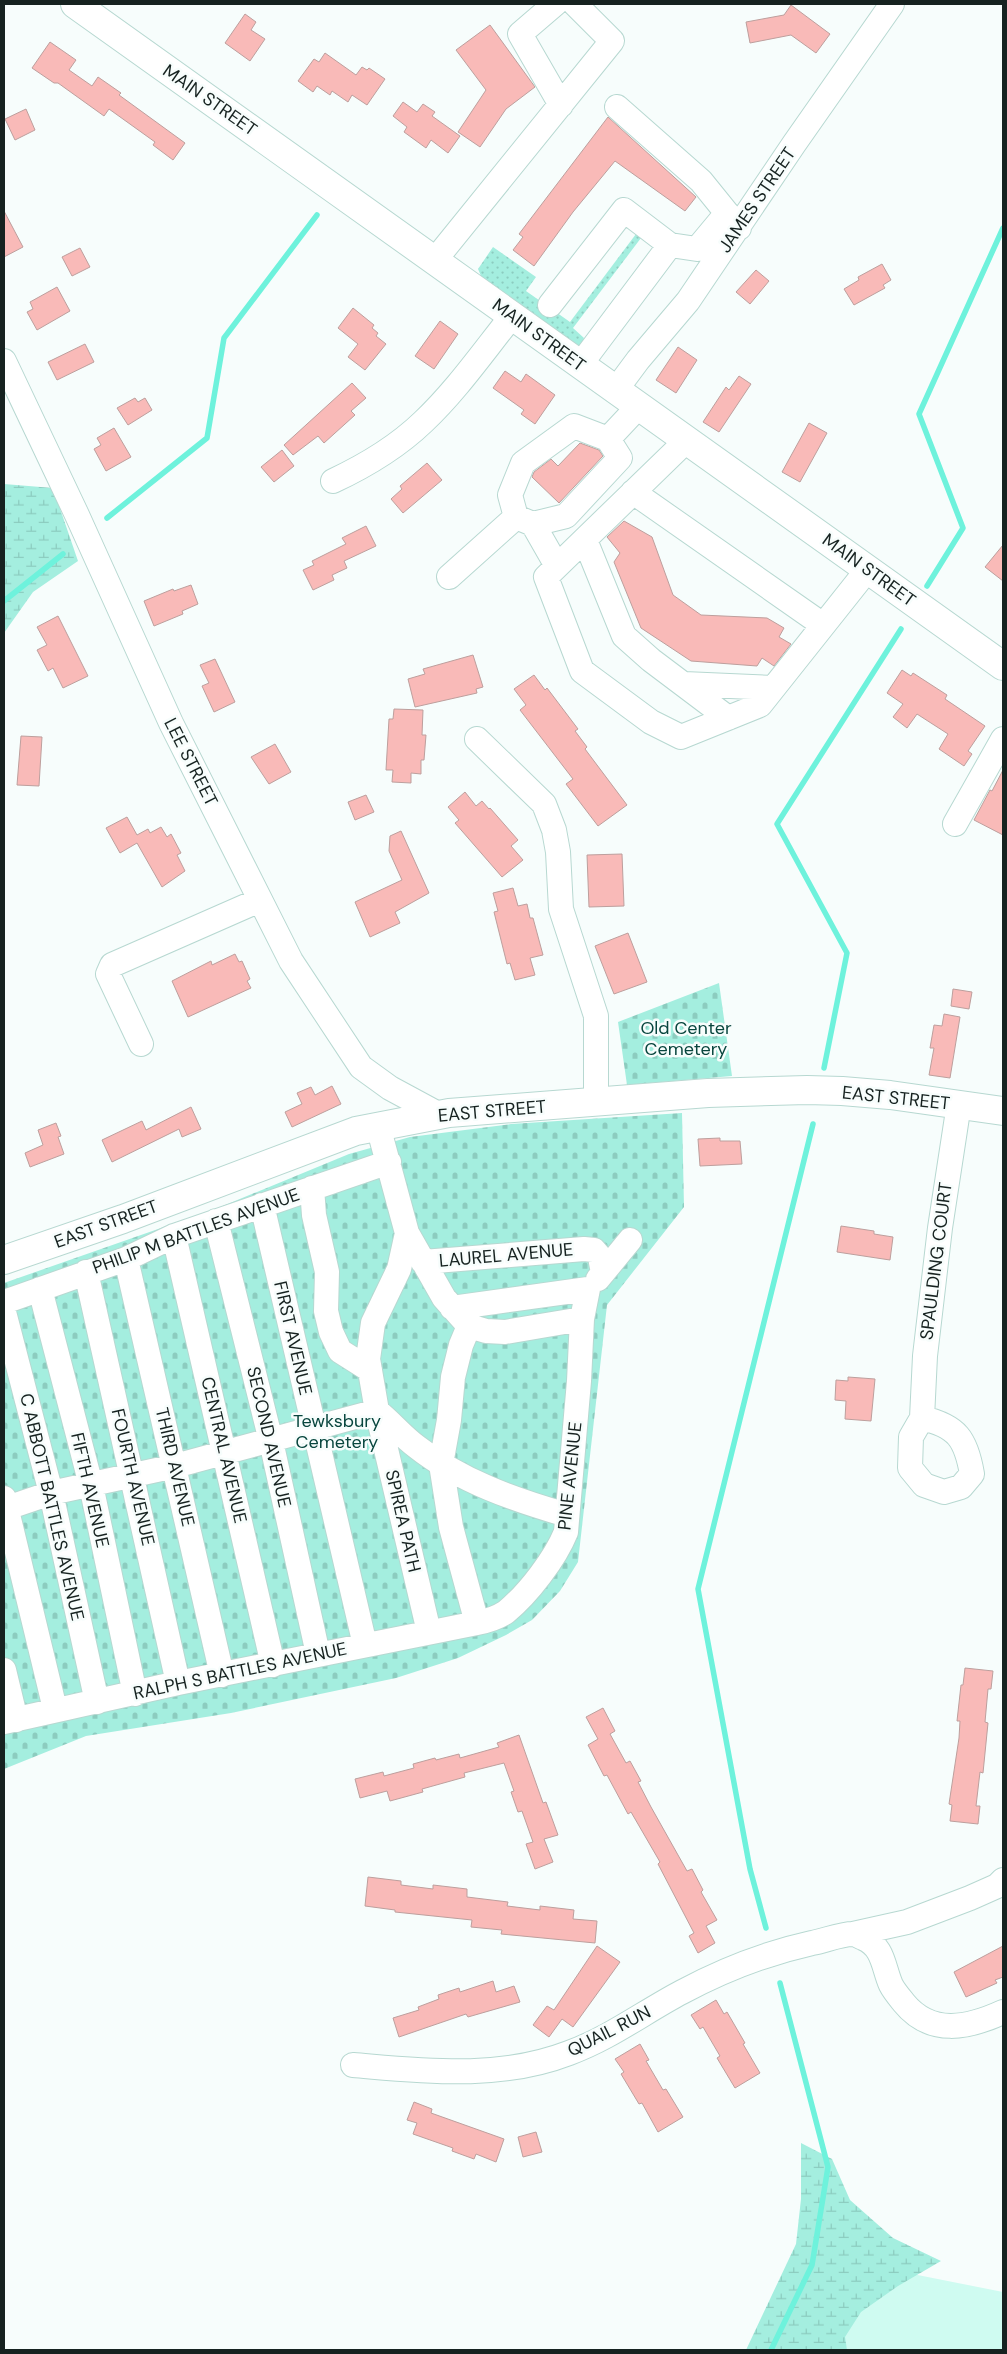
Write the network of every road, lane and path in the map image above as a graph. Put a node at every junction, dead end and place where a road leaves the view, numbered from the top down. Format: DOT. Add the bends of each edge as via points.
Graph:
graph roads {
  1 [pos="78,4"];
  2 [pos="556,4"];
  3 [pos="575,4"];
  4 [pos="892,4"];
  5 [pos="560,105"];
  6 [pos="618,107"];
  7 [pos="733,220"];
  8 [pos="670,245"];
  9 [pos="711,250"];
  10 [pos="435,260"];
  11 [pos="550,305"];
  12 [pos="512,316"];
  13 [pos="4,361"];
  14 [pos="580,365"];
  15 [pos="616,391"];
  16 [pos="638,407"];
  17 [pos="686,441"];
  18 [pos="614,448"];
  19 [pos="333,481"];
  20 [pos="637,489"];
  21 [pos="524,521"];
  22 [pos="585,540"];
  23 [pos="557,566"];
  24 [pos="868,569"];
  25 [pos="449,577"];
  26 [pos="823,625"];
  27 [pos="1003,666"];
  28 [pos="684,684"];
  29 [pos="774,688"];
  30 [pos="728,718"];
  31 [pos="477,739"];
  32 [pos="1003,739"];
  33 [pos="956,824"];
  34 [pos="260,900"];
  35 [pos="141,1044"];
  36 [pos="596,1102"];
  37 [pos="959,1104"];
  38 [pos="1003,1111"];
  39 [pos="440,1114"];
  40 [pos="378,1126"];
  41 [pos="389,1162"];
  42 [pos="312,1188"];
  43 [pos="262,1205"];
  44 [pos="216,1221"];
  45 [pos="407,1233"];
  46 [pos="174,1236"];
  47 [pos="630,1240"];
  48 [pos="126,1259"];
  49 [pos="4,1260"];
  50 [pos="423,1262"];
  51 [pos="86,1272"];
  52 [pos="595,1281"];
  53 [pos="40,1289"];
  54 [pos="4,1302"];
  55 [pos="452,1308"];
  56 [pos="4,1312"];
  57 [pos="582,1319"];
  58 [pos="469,1326"];
  59 [pos="370,1370"];
  60 [pos="377,1411"];
  61 [pos="922,1418"];
  62 [pos="314,1429"];
  63 [pos="271,1441"];
  64 [pos="225,1452"];
  65 [pos="441,1464"];
  66 [pos="175,1466"];
  67 [pos="133,1475"];
  68 [pos="91,1485"];
  69 [pos="51,1494"];
  70 [pos="4,1505"];
  71 [pos="567,1515"];
  72 [pos="477,1623"];
  73 [pos="429,1632"];
  74 [pos="366,1645"];
  75 [pos="318,1654"];
  76 [pos="273,1665"];
  77 [pos="4,1670"];
  78 [pos="222,1675"];
  79 [pos="178,1683"];
  80 [pos="135,1694"];
  81 [pos="97,1702"];
  82 [pos="55,1710"];
  83 [pos="10,1721"];
  84 [pos="1003,1880"];
  85 [pos="853,1934"];
  86 [pos="1003,2012"];
  87 [pos="353,2065"];
  1 -- 10 [label="main road, MAIN STREET"];
  2 -- 5 [label="street" via="520,34"];
  3 -- 5 [label="street" via="612,41"];
  4 -- 7 [label="street, JAMES STREET" via="794,144"];
  5 -- 10 [label="street"];
  6 -- 7 [label="street" via="701,181"];
  7 -- 9 [label="street, JAMES STREET"];
  8 -- 9 [label="street"];
  8 -- 11 [label="street" via="624,210"];
  8 -- 14 [label="street"];
  9 -- 15 [label="street, JAMES STREET" via="688,301"];
  10 -- 12 [label="main road, MAIN STREET"];
  12 -- 14 [label="main road, MAIN STREET"];
  12 -- 19 [label="street" via="422,423 363,467"];
  13 -- 34 [label="street, LEE STREET" via="171,723"];
  14 -- 15 [label="main road, MAIN STREET"];
  15 -- 16 [label="main road, MAIN STREET"];
  16 -- 17 [label="main road, MAIN STREET"];
  16 -- 18 [label="street"];
  17 -- 20 [label="street"];
  17 -- 24 [label="main road, MAIN STREET"];
  18 -- 20 [label="street"];
  18 -- 21 [label="street" via="566,516"];
  18 -- 21 [label="street" via="574,426 523,463 510,495"];
  20 -- 22 [label="street"];
  20 -- 26 [label="street"];
  21 -- 23 [label="street"];
  21 -- 25 [label="street"];
  22 -- 23 [label="street"];
  22 -- 28 [label="street" via="624,636"];
  23 -- 30 [label="street" via="546,577 582,672 651,722 681,736"];
  24 -- 26 [label="street"];
  24 -- 27 [label="main road, MAIN STREET"];
  26 -- 29 [label="street"];
  28 -- 29 [label="street"];
  28 -- 30 [label="street"];
  29 -- 30 [label="street" via="760,705"];
  31 -- 36 [label="street" via="544,804 554,830 561,909 596,1016"];
  32 -- 33 [label="street"];
  34 -- 35 [label="street" via="112,965 108,974"];
  34 -- 39 [label="street, LEE STREET" via="291,961 361,1066 390,1088"];
  36 -- 37 [label="main road, EAST STREET" via="708,1093 816,1090"];
  36 -- 39 [label="main road, EAST STREET"];
  37 -- 38 [label="main road, EAST STREET"];
  37 -- 61 [label="street, SPAULDING COURT" via="938,1238 925,1356"];
  39 -- 40 [label="main road, EAST STREET"];
  40 -- 41 [label="street"];
  40 -- 49 [label="main road, EAST STREET" via="356,1131 123,1220"];
  41 -- 42 [label="street, PHILIP M BATTLES AVENUE"];
  41 -- 45 [label="street"];
  42 -- 43 [label="street, PHILIP M BATTLES AVENUE"];
  42 -- 59 [label="street" via="314,1215 327,1272 326,1311 331,1332 340,1351"];
  43 -- 44 [label="street, PHILIP M BATTLES AVENUE"];
  43 -- 62 [label="street, FIRST AVENUE"];
  44 -- 46 [label="street, PHILIP M BATTLES AVENUE"];
  44 -- 63 [label="street, SECOND AVENUE"];
  45 -- 50 [label="street"];
  45 -- 59 [label="street, SPIREA PATH" via="399,1269 373,1323 368,1359"];
  46 -- 48 [label="street, PHILIP M BATTLES AVENUE"];
  46 -- 64 [label="street, CENTRAL AVENUE"];
  47 -- 52 [label="street"];
  48 -- 51 [label="street, PHILIP M BATTLES AVENUE"];
  48 -- 66 [label="street, THIRD AVENUE"];
  50 -- 52 [label="street, LAUREL AVENUE" via="594,1250 600,1257"];
  50 -- 55 [label="street"];
  51 -- 53 [label="street, PHILIP M BATTLES AVENUE"];
  51 -- 67 [label="street, FOURTH AVENUE"];
  52 -- 55 [label="street"];
  52 -- 57 [label="street, PINE AVENUE"];
  53 -- 54 [label="street, PHILIP M BATTLES AVENUE"];
  53 -- 68 [label="street, FIFTH AVENUE"];
  55 -- 58 [label="street"];
  56 -- 69 [label="street, C ABBOTT BATTLES AVENUE"];
  57 -- 58 [label="street" via="505,1332"];
  57 -- 71 [label="street, PINE AVENUE"];
  58 -- 65 [label="street" via="453,1377 450,1420"];
  59 -- 60 [label="street, SPIREA PATH"];
  60 -- 62 [label="street"];
  60 -- 65 [label="street" via="415,1446"];
  60 -- 73 [label="street, SPIREA PATH"];
  62 -- 63 [label="street"];
  62 -- 74 [label="street, FIRST AVENUE"];
  63 -- 64 [label="street"];
  63 -- 75 [label="street, SECOND AVENUE"];
  64 -- 66 [label="street"];
  64 -- 76 [label="street, CENTRAL AVENUE"];
  65 -- 71 [label="street" via="473,1481"];
  65 -- 72 [label="street" via="451,1527"];
  66 -- 67 [label="street"];
  66 -- 78 [label="street, THIRD AVENUE"];
  67 -- 68 [label="street"];
  67 -- 79 [label="street, FOURTH AVENUE"];
  68 -- 69 [label="street"];
  68 -- 80 [label="street, FIFTH AVENUE"];
  69 -- 70 [label="street"];
  69 -- 81 [label="street, C ABBOTT BATTLES AVENUE"];
  70 -- 82 [label="street"];
  71 -- 72 [label="street, PINE AVENUE" via="561,1545 530,1586 505,1612"];
  72 -- 73 [label="street, RALPH S BATTLES AVENUE"];
  73 -- 74 [label="street, RALPH S BATTLES AVENUE"];
  74 -- 75 [label="street, RALPH S BATTLES AVENUE"];
  75 -- 76 [label="street, RALPH S BATTLES AVENUE"];
  76 -- 78 [label="street, RALPH S BATTLES AVENUE"];
  77 -- 83 [label="street"];
  78 -- 79 [label="street, RALPH S BATTLES AVENUE"];
  79 -- 80 [label="street, RALPH S BATTLES AVENUE"];
  80 -- 81 [label="street, RALPH S BATTLES AVENUE"];
  81 -- 82 [label="street, RALPH S BATTLES AVENUE"];
  82 -- 83 [label="street, RALPH S BATTLES AVENUE"];
  84 -- 85 [label="street, QUAIL RUN" via="998,1886 907,1922"];
  85 -- 86 [label="street" via="878,1950 885,1962 891,1986 914,2015 926,2021 954,2026 988,2019"];
  85 -- 87 [label="street, QUAIL RUN" via="799,1946 734,1967 601,2038 539,2063 467,2072"];
}
